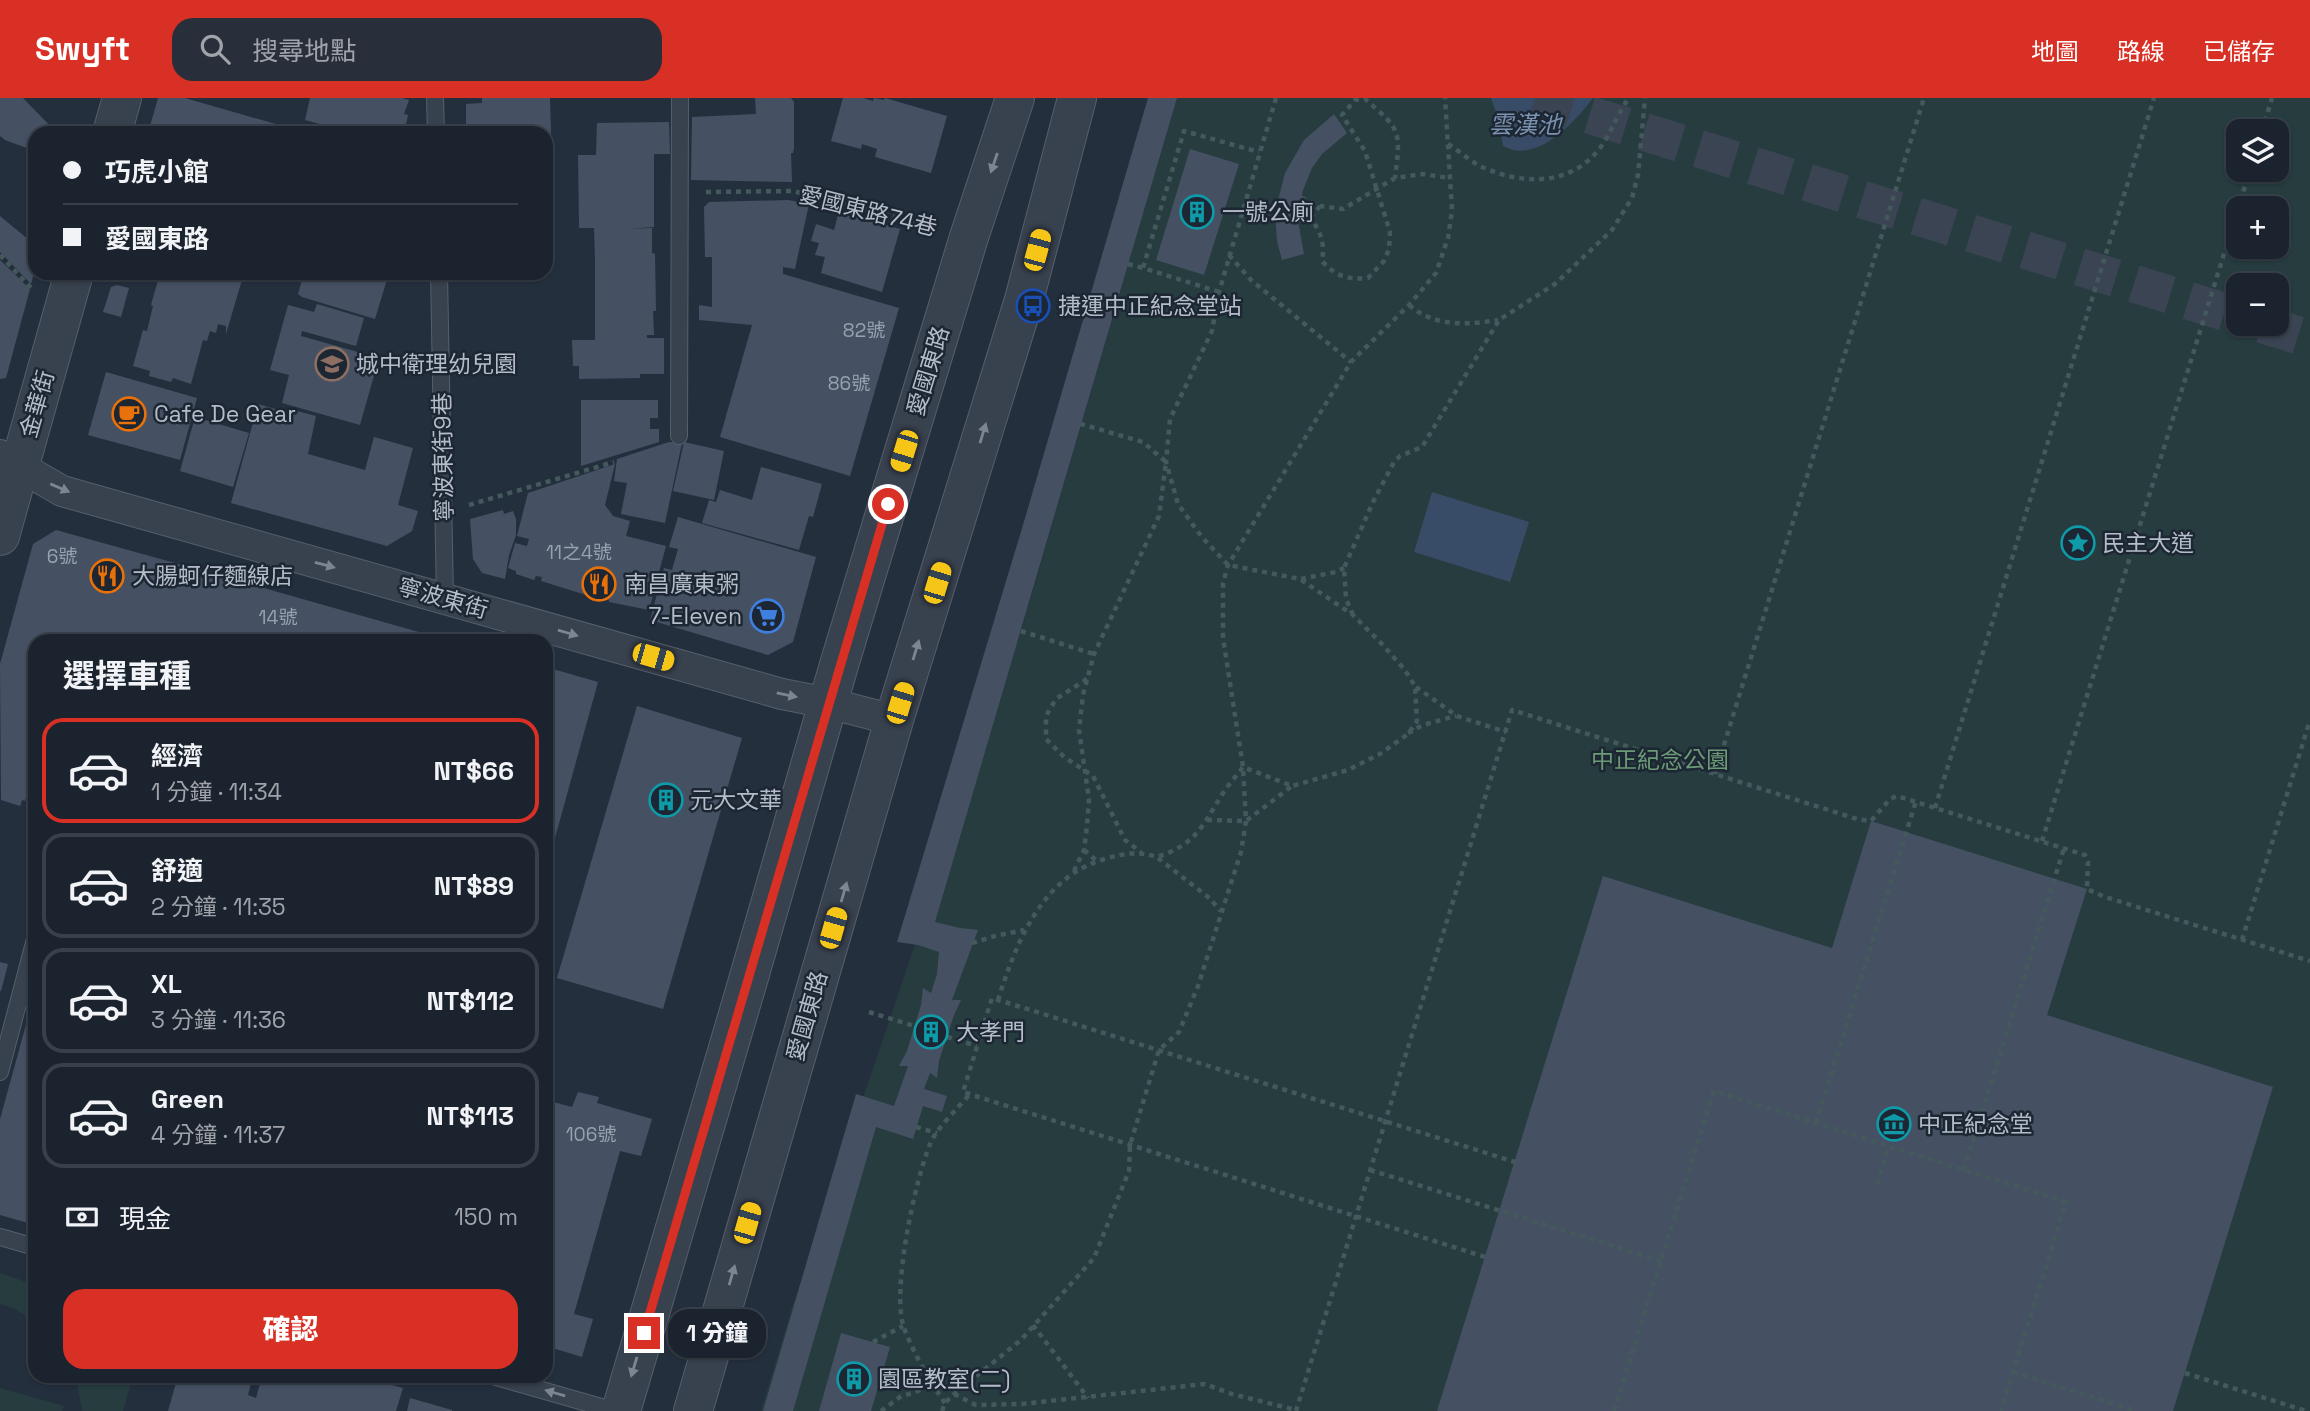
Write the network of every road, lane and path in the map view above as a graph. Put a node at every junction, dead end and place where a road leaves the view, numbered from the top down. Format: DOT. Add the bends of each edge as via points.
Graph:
graph roads {
  1 [pos="122,98"];
  2 [pos="435,98"];
  3 [pos="680,98"];
  4 [pos="1015,98"];
  5 [pos="1077,98"];
  6 [pos="1276,98"];
  7 [pos="1445,98"];
  8 [pos="1629,98"];
  9 [pos="1645,98"];
  10 [pos="1924,98"];
  11 [pos="2154,98"];
  12 [pos="2272,98"];
  13 [pos="2266,119"];
  14 [pos="114,126"];
  15 [pos="436,126"];
  16 [pos="1448,144"];
  17 [pos="1259,152"];
  18 [pos="1395,178"];
  19 [pos="1449,178"];
  20 [pos="2246,182"];
  21 [pos="1376,191"];
  22 [pos="681,192"];
  23 [pos="1301,198"];
  24 [pos="1320,206"];
  25 [pos="1311,218"];
  26 [pos="1298,222"];
  27 [pos="969,237"];
  28 [pos="1230,255"];
  29 [pos="0,256"];
  30 [pos="1128,264"];
  31 [pos="1143,268"];
  32 [pos="72,280"];
  33 [pos="439,280"];
  34 [pos="35,292"];
  35 [pos="1219,292"];
  36 [pos="1409,305"];
  37 [pos="1499,320"];
  38 [pos="1351,362"];
  39 [pos="1081,424"];
  40 [pos="679,436"];
  41 [pos="10,462"];
  42 [pos="614,462"];
  43 [pos="1166,462"];
  44 [pos="444,507"];
  45 [pos="0,536"];
  46 [pos="1228,565"];
  47 [pos="1344,568"];
  48 [pos="1300,579"];
  49 [pos="446,598"];
  50 [pos="1353,615"];
  51 [pos="1021,631"];
  52 [pos="1094,654"];
  53 [pos="1087,680"];
  54 [pos="1415,686"];
  55 [pos="828,702"];
  56 [pos="1457,716"];
  57 [pos="894,720"];
  58 [pos="2310,720"];
  59 [pos="1506,732"];
  60 [pos="1408,734"];
  61 [pos="1243,767"];
  62 [pos="1086,770"];
  63 [pos="1714,774"];
  64 [pos="1292,786"];
  65 [pos="1916,802"];
  66 [pos="1935,808"];
  67 [pos="1208,820"];
  68 [pos="1246,821"];
  69 [pos="2042,841"];
  70 [pos="2064,848"];
  71 [pos="1084,850"];
  72 [pos="1142,852"];
  73 [pos="1157,857"];
  74 [pos="1097,861"];
  75 [pos="1074,871"];
  76 [pos="1221,911"];
  77 [pos="1024,930"];
  78 [pos="2242,940"];
  79 [pos="972,943"];
  80 [pos="2310,961"];
  81 [pos="28,966"];
  82 [pos="998,1000"];
  83 [pos="869,1012"];
  84 [pos="914,1026"];
  85 [pos="947,1037"];
  86 [pos="977,1046"];
  87 [pos="1159,1050"];
  88 [pos="0,1072"];
  89 [pos="970,1094"];
  90 [pos="1385,1121"];
  91 [pos="1816,1123"];
  92 [pos="916,1127"];
  93 [pos="937,1133"];
  94 [pos="1129,1145"];
  95 [pos="1889,1146"];
  96 [pos="1514,1162"];
  97 [pos="1370,1170"];
  98 [pos="1964,1170"];
  99 [pos="1877,1184"];
  100 [pos="1356,1216"];
  101 [pos="0,1237"];
  102 [pos="28,1245"];
  103 [pos="1485,1257"];
  104 [pos="1661,1262"];
  105 [pos="903,1325"];
  106 [pos="1034,1325"];
  107 [pos="873,1342"];
  108 [pos="2013,1373"];
  109 [pos="2185,1373"];
  110 [pos="519,1383"];
  111 [pos="933,1386"];
  112 [pos="954,1394"];
  113 [pos="1088,1398"];
  114 [pos="944,1403"];
  115 [pos="1296,1410"];
  116 [pos="2308,1410"];
  117 [pos="618,1411"];
  118 [pos="693,1411"];
  119 [pos="881,1411"];
  120 [pos="942,1411"];
  121 [pos="1614,1411"];
  122 [pos="2001,1411"];
  123 [pos="2136,1411"];
  1 -- 14 [label="street"];
  2 -- 15 [label="lane"];
  3 -- 22 [label="lane"];
  4 -- 27 [label="street, 愛國東路, one-way"];
  57 -- 5 [label="street, 愛國東路, one-way" via="1024,300"];
  6 -- 17 [label="path"];
  7 -- 16 [label="path"];
  8 -- 16 [label="path" via="1596,153 1561,177 1521,179 1501,174"];
  9 -- 37 [label="path" via="1635,187 1612,230 1555,284"];
  10 -- 63 [label="path"];
  11 -- 66 [label="path"];
  12 -- 13 [label="path"];
  16 -- 19 [label="path"];
  17 -- 28 [label="path"];
  17 -- 31 [label="path" via="1184,131"];
  18 -- 19 [label="path" via="1423,174"];
  18 -- 21 [label="path"];
  18 -- 21 [label="path" via="1399,142 1395,125 1365,99 1355,100 1342,114 1365,151"];
  19 -- 36 [label="path" via="1452,210 1448,238 1436,273"];
  20 -- 69 [label="path"];
  21 -- 24 [label="path" via="1343,209"];
  21 -- 25 [label="path" via="1390,232 1389,249 1368,278 1333,274 1322,261 1322,235"];
  22 -- 27 [label="path, 愛國東路74巷" via="793,191"];
  22 -- 40 [label="lane"];
  23 -- 24 [label="path"];
  24 -- 25 [label="path"];
  25 -- 26 [label="path"];
  27 -- 55 [label="street, 愛國東路"];
  28 -- 35 [label="path"];
  28 -- 38 [label="path" via="1251,280"];
  29 -- 34 [label="path"];
  30 -- 31 [label="path"];
  31 -- 35 [label="path"];
  32 -- 41 [label="street, 金華街"];
  33 -- 44 [label="lane, 寧波東街9巷"];
  35 -- 43 [label="path" via="1212,331 1170,419"];
  36 -- 37 [label="path" via="1419,314 1444,322"];
  36 -- 38 [label="path"];
  37 -- 47 [label="path" via="1422,447 1394,462"];
  38 -- 46 [label="path"];
  39 -- 43 [label="path" via="1143,442"];
  41 -- 45 [label="street, 金華街"];
  41 -- 49 [label="street, 寧波東街, one-way" via="62,491"];
  42 -- 44 [label="path" via="469,505"];
  43 -- 46 [label="path" via="1178,505"];
  43 -- 52 [label="path" via="1159,516"];
  44 -- 49 [label="lane, 寧波東街9巷"];
  46 -- 48 [label="path"];
  46 -- 61 [label="path" via="1223,583 1223,638"];
  47 -- 48 [label="path"];
  47 -- 50 [label="path" via="1346,599"];
  48 -- 50 [label="path"];
  49 -- 55 [label="street, 寧波東街, one-way" via="782,694"];
  50 -- 54 [label="path"];
  51 -- 52 [label="path"];
  52 -- 53 [label="path"];
  53 -- 62 [label="path" via="1079,730"];
  53 -- 62 [label="path" via="1056,699 1046,716 1046,739"];
  54 -- 56 [label="path"];
  54 -- 60 [label="path" via="1417,721"];
  55 -- 57 [label="street, 寧波東街"];
  55 -- 117 [label="street, 愛國東路, one-way"];
  56 -- 59 [label="path"];
  56 -- 60 [label="path"];
  118 -- 57 [label="street, 愛國東路, one-way"];
  58 -- 78 [label="path"];
  59 -- 63 [label="path" via="1512,710"];
  59 -- 90 [label="path"];
  60 -- 64 [label="path" via="1348,770"];
  61 -- 64 [label="path"];
  61 -- 67 [label="path"];
  61 -- 68 [label="path"];
  62 -- 71 [label="path"];
  62 -- 72 [label="path" via="1125,840"];
  63 -- 65 [label="path" via="1871,821 1897,796"];
  64 -- 68 [label="path"];
  65 -- 66 [label="path"];
  65 -- 91 [label="path"];
  66 -- 69 [label="path"];
  67 -- 68 [label="path"];
  67 -- 73 [label="path" via="1185,846"];
  68 -- 76 [label="path"];
  69 -- 70 [label="path"];
  70 -- 78 [label="path" via="2085,855 2087,889"];
  70 -- 98 [label="path"];
  71 -- 74 [label="path"];
  71 -- 75 [label="path"];
  72 -- 73 [label="path"];
  72 -- 74 [label="path"];
  73 -- 76 [label="path"];
  74 -- 75 [label="path"];
  75 -- 77 [label="path" via="1046,898"];
  76 -- 87 [label="path" via="1179,1032"];
  77 -- 79 [label="path"];
  77 -- 82 [label="path"];
  78 -- 80 [label="path"];
  81 -- 88 [label="lane"];
  82 -- 86 [label="path" via="992,998"];
  82 -- 87 [label="path"];
  83 -- 84 [label="path"];
  85 -- 86 [label="path"];
  86 -- 89 [label="path" via="963,1092"];
  87 -- 90 [label="path"];
  87 -- 94 [label="path"];
  89 -- 93 [label="path"];
  89 -- 94 [label="path"];
  90 -- 96 [label="path"];
  90 -- 97 [label="path"];
  91 -- 95 [label="path"];
  91 -- 104 [label="path" via="1714,1091"];
  92 -- 93 [label="path"];
  93 -- 105 [label="path" via="930,1142 907,1231 901,1284"];
  94 -- 100 [label="path"];
  94 -- 106 [label="path" via="1129,1171 1094,1258"];
  95 -- 98 [label="path"];
  95 -- 99 [label="path"];
  97 -- 100 [label="path"];
  97 -- 104 [label="path"];
  98 -- 108 [label="path" via="2066,1202"];
  100 -- 103 [label="path"];
  100 -- 115 [label="path"];
  101 -- 102 [label="lane"];
  104 -- 121 [label="path"];
  105 -- 107 [label="path"];
  105 -- 111 [label="path"];
  106 -- 112 [label="path"];
  106 -- 113 [label="path"];
  108 -- 122 [label="path"];
  108 -- 123 [label="path"];
  109 -- 116 [label="path"];
  117 -- 110 [label="lane, one-way"];
  111 -- 114 [label="path"];
  111 -- 119 [label="path" via="900,1396"];
  112 -- 113 [label="path" via="976,1405"];
  112 -- 114 [label="path"];
  113 -- 115 [label="path" via="1205,1384"];
  114 -- 120 [label="path"];
}
